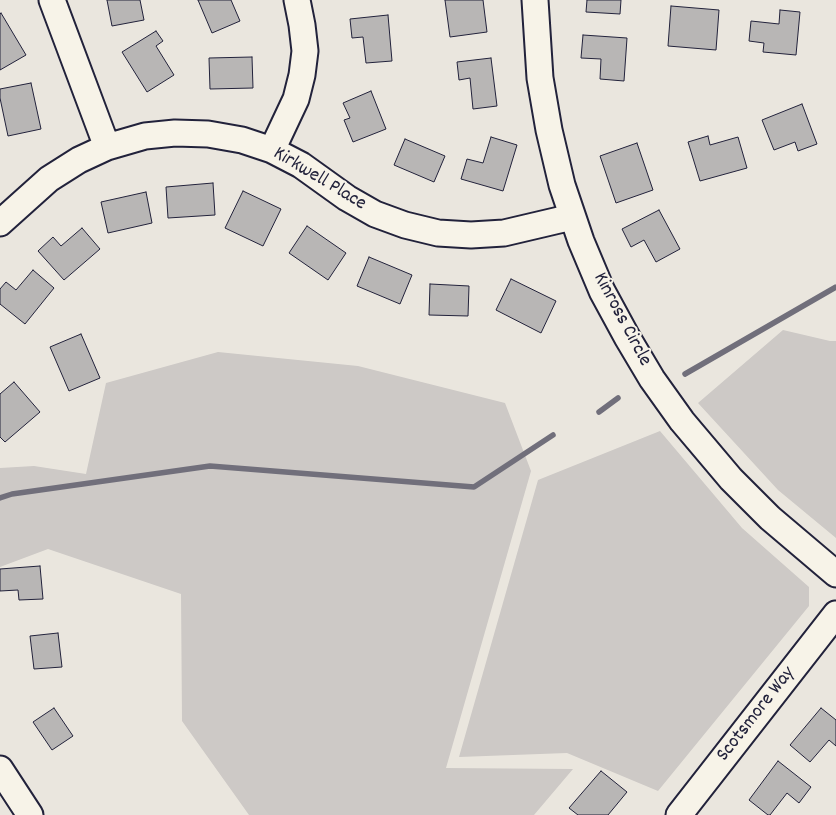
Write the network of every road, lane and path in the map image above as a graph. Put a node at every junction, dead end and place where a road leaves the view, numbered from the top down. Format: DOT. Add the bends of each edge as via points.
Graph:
graph roads {
  1 [pos="52,0"];
  2 [pos="297,0"];
  3 [pos="535,0"];
  4 [pos="107,147"];
  5 [pos="272,150"];
  6 [pos="572,217"];
  7 [pos="0,223"];
  8 [pos="836,574"];
  9 [pos="836,614"];
  10 [pos="0,769"];
  11 [pos="30,815"];
  12 [pos="679,815"];
  1 -- 4 [label="street"];
  2 -- 5 [label="street" via="305,51 302,75 296,99"];
  3 -- 6 [label="street, Kinross Circle" via="540,78 549,130"];
  4 -- 5 [label="street, Kirkwell Place" via="145,136 175,133 208,134"];
  4 -- 7 [label="street, Kirkwell Place" via="49,178"];
  5 -- 6 [label="street, Kirkwell Place" via="301,165 375,214 438,233 504,233"];
  6 -- 8 [label="street, Kinross Circle" via="602,290 627,337 682,421 731,479 770,518"];
  9 -- 12 [label="street, Scotsmore Way"];
  10 -- 11 [label="street"];
}
